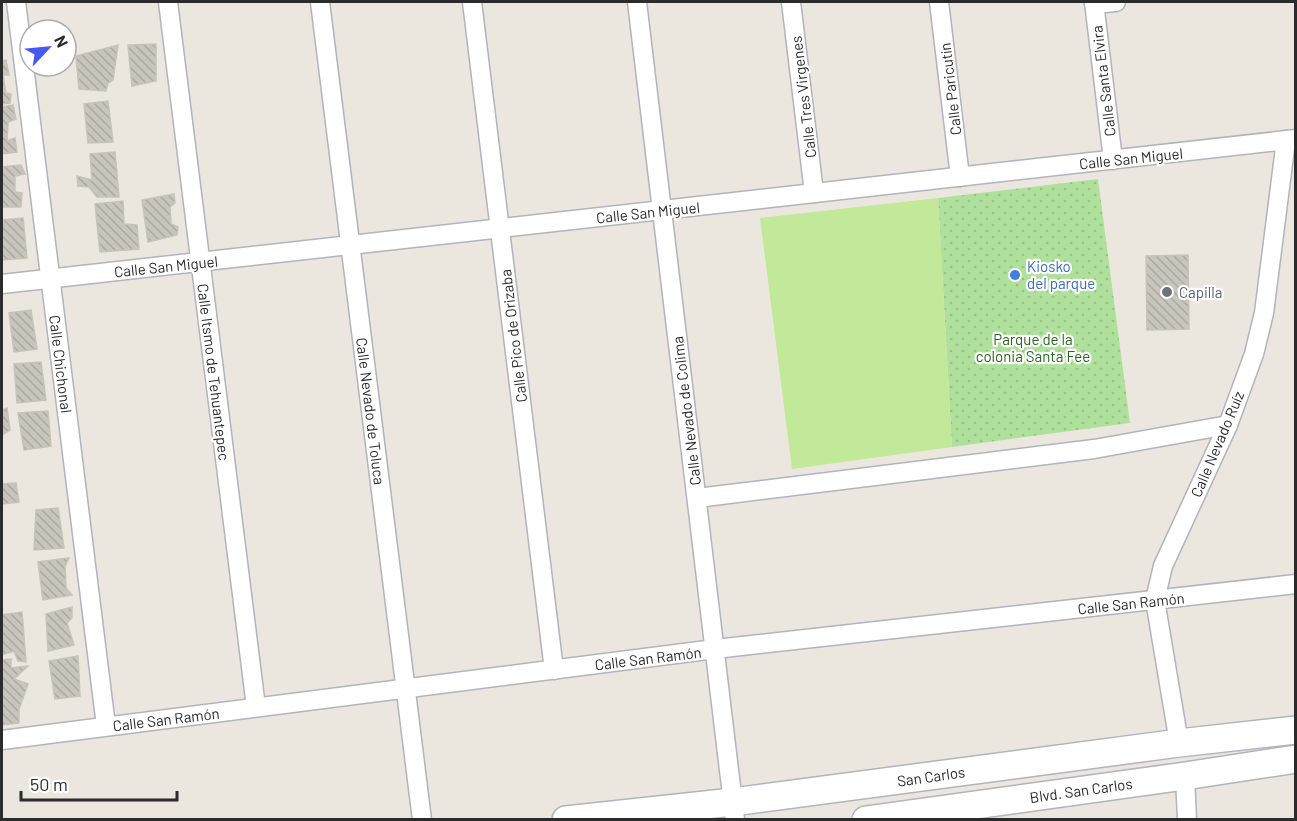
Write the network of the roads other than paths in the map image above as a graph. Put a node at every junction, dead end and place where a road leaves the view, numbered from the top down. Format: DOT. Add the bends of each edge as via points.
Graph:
graph roads {
  1 [pos="16,2"];
  2 [pos="168,2"];
  3 [pos="320,2"];
  4 [pos="472,2"];
  5 [pos="637,2"];
  6 [pos="791,2"];
  7 [pos="939,2"];
  8 [pos="1116,2"];
  9 [pos="1094,3"];
  10 [pos="1291,140"];
  11 [pos="1113,160"];
  12 [pos="960,177"];
  13 [pos="814,193"];
  14 [pos="662,210"];
  15 [pos="500,228"];
  16 [pos="350,245"];
  17 [pos="201,262"];
  18 [pos="50,279"];
  19 [pos="2,284"];
  20 [pos="1228,425"];
  21 [pos="697,498"];
  22 [pos="1296,584"];
  23 [pos="1155,600"];
  24 [pos="715,649"];
  25 [pos="554,670"];
  26 [pos="405,689"];
  27 [pos="256,707"];
  28 [pos="106,726"];
  29 [pos="1296,730"];
  30 [pos="2,740"];
  31 [pos="1179,742"];
  32 [pos="1296,759"];
  33 [pos="1185,776"];
  34 [pos="734,811"];
  35 [pos="422,819"];
  36 [pos="566,819"];
  37 [pos="866,819"];
  38 [pos="1187,819"];
  1 -- 18 [label="street, Calle Chichonal"];
  2 -- 17 [label="street, Calle Itsmo de Tehuantepec"];
  3 -- 16 [label="street, Calle Nevado de Toluca"];
  4 -- 15 [label="street, Calle Pico de Orizaba"];
  5 -- 14 [label="street, Calle Nevado de Colima"];
  6 -- 13 [label="street, Calle Tres Virgenes"];
  7 -- 12 [label="street, Calle Paricutín"];
  8 -- 9 [label="street"];
  9 -- 11 [label="street, Calle Santa Elvira"];
  10 -- 11 [label="street, Calle San Miguel"];
  10 -- 20 [label="street, Calle Nevado Ruíz" via="1264,313 1254,354"];
  11 -- 12 [label="street, Calle San Miguel"];
  12 -- 13 [label="street, Calle San Miguel"];
  13 -- 14 [label="street, Calle San Miguel"];
  14 -- 15 [label="street, Calle San Miguel"];
  14 -- 21 [label="street, Calle Nevado de Colima"];
  15 -- 16 [label="street, Calle San Miguel"];
  15 -- 25 [label="street, Calle Pico de Orizaba"];
  16 -- 17 [label="street, Calle San Miguel"];
  16 -- 26 [label="street, Calle Nevado de Toluca"];
  17 -- 18 [label="street, Calle San Miguel"];
  17 -- 27 [label="street, Calle Itsmo de Tehuantepec"];
  18 -- 19 [label="street, Calle San Miguel"];
  18 -- 28 [label="street, Calle Chichonal"];
  20 -- 21 [label="street" via="1094,449"];
  20 -- 23 [label="street, Calle Nevado Ruíz" via="1163,566"];
  21 -- 24 [label="street, Calle Nevado de Colima"];
  22 -- 23 [label="street, Calle San Ramón"];
  23 -- 24 [label="street, Calle San Ramón"];
  23 -- 31 [label="street, Calle Nevado Ruíz"];
  24 -- 25 [label="street, Calle San Ramón"];
  24 -- 34 [label="street, Calle Nevado de Colima"];
  25 -- 26 [label="street, Calle San Ramón"];
  26 -- 27 [label="street, Calle San Ramón"];
  26 -- 35 [label="street, Calle Nevado de Toluca"];
  27 -- 28 [label="street, Calle San Ramón"];
  28 -- 30 [label="street, Calle San Ramón"];
  29 -- 31 [label="main road, San Carlos"];
  31 -- 34 [label="main road, San Carlos"];
  32 -- 33 [label="main road, Blvd. San Carlos"];
  33 -- 37 [label="main road, Blvd. San Carlos"];
  33 -- 38 [label="street"];
  34 -- 36 [label="main road, San Carlos"];
}
